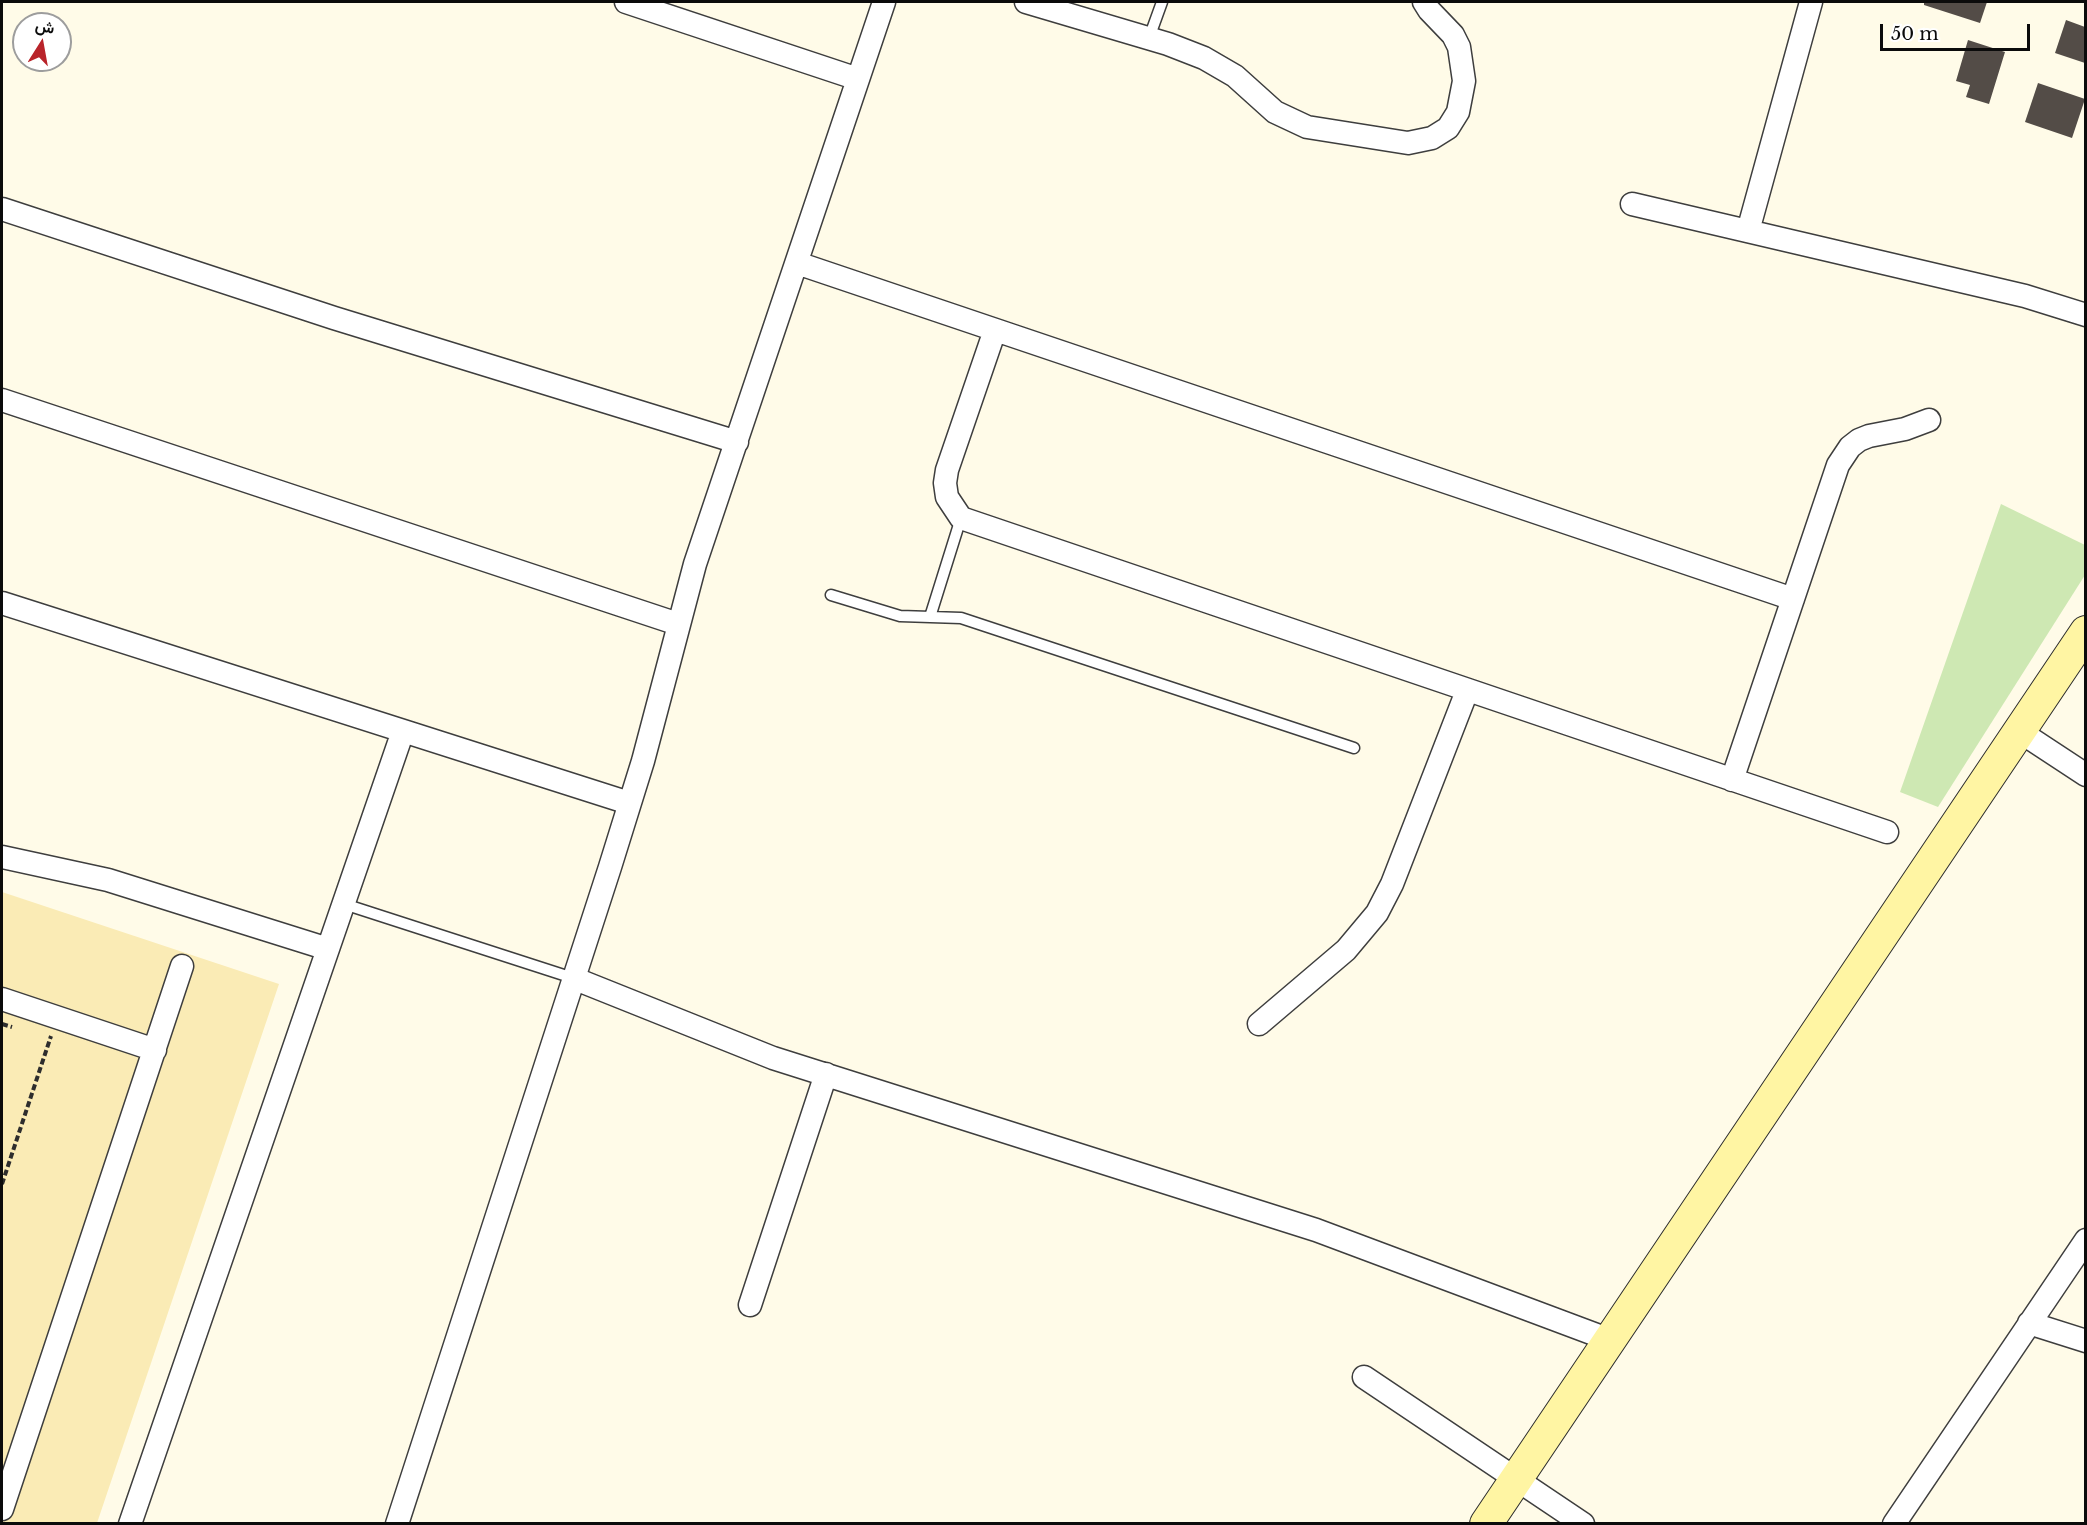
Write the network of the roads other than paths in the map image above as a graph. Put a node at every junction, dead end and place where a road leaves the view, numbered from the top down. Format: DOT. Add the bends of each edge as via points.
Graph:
graph roads {
  1 [pos="626,2"];
  2 [pos="884,2"];
  3 [pos="1026,2"];
  4 [pos="1162,2"];
  5 [pos="1424,2"];
  6 [pos="1811,2"];
  7 [pos="1149,38"];
  8 [pos="858,79"];
  9 [pos="1632,204"];
  10 [pos="2,208"];
  11 [pos="1748,231"];
  12 [pos="796,263"];
  13 [pos="2085,315"];
  14 [pos="995,330"];
  15 [pos="2,400"];
  16 [pos="1929,420"];
  17 [pos="737,442"];
  18 [pos="962,519"];
  19 [pos="831,595"];
  20 [pos="1793,600"];
  21 [pos="2,603"];
  22 [pos="930,617"];
  23 [pos="678,624"];
  24 [pos="2085,632"];
  25 [pos="1467,691"];
  26 [pos="403,731"];
  27 [pos="2019,731"];
  28 [pos="1353,748"];
  29 [pos="2085,775"];
  30 [pos="1732,780"];
  31 [pos="629,803"];
  32 [pos="1887,832"];
  33 [pos="2,857"];
  34 [pos="344,904"];
  35 [pos="328,949"];
  36 [pos="182,966"];
  37 [pos="573,978"];
  38 [pos="2,999"];
  39 [pos="1258,1024"];
  40 [pos="155,1050"];
  41 [pos="826,1074"];
  42 [pos="2085,1240"];
  43 [pos="750,1305"];
  44 [pos="2029,1323"];
  45 [pos="1610,1340"];
  46 [pos="2085,1341"];
  47 [pos="1364,1377"];
  48 [pos="1517,1478"];
  49 [pos="2,1509"];
  50 [pos="130,1524"];
  51 [pos="397,1524"];
  52 [pos="1486,1524"];
  53 [pos="1583,1524"];
  54 [pos="1894,1524"];
  1 -- 8 [label="street"];
  2 -- 8 [label="street"];
  3 -- 7 [label="street"];
  4 -- 7 [label="lane"];
  5 -- 7 [label="street" via="1453,35 1464,70 1461,103 1454,121 1440,134 1424,141 1408,143 1307,127 1275,112 1220,66"];
  6 -- 11 [label="street"];
  8 -- 12 [label="street"];
  9 -- 11 [label="street"];
  10 -- 17 [label="street" via="334,318"];
  11 -- 13 [label="street" via="2025,296"];
  12 -- 14 [label="street"];
  12 -- 17 [label="street"];
  14 -- 18 [label="street" via="947,470 947,497"];
  14 -- 20 [label="street"];
  15 -- 23 [label="street"];
  16 -- 20 [label="street" via="1869,436 1843,456"];
  17 -- 23 [label="street"];
  18 -- 22 [label="lane"];
  18 -- 25 [label="street"];
  19 -- 22 [label="lane" via="890,614"];
  20 -- 30 [label="street"];
  21 -- 26 [label="street"];
  22 -- 28 [label="lane" via="961,618"];
  23 -- 31 [label="street"];
  24 -- 27 [label="street"];
  25 -- 30 [label="street"];
  25 -- 39 [label="street" via="1392,884 1377,913 1346,950"];
  26 -- 31 [label="street"];
  26 -- 34 [label="street"];
  27 -- 29 [label="street"];
  27 -- 45 [label="street"];
  30 -- 32 [label="street"];
  31 -- 37 [label="street"];
  33 -- 35 [label="street" via="108,880"];
  34 -- 35 [label="street"];
  34 -- 37 [label="lane"];
  35 -- 50 [label="street"];
  36 -- 40 [label="street"];
  37 -- 41 [label="street" via="773,1058"];
  37 -- 51 [label="street"];
  38 -- 40 [label="street"];
  40 -- 49 [label="street"];
  41 -- 43 [label="street"];
  41 -- 45 [label="street" via="1316,1230"];
  42 -- 44 [label="street"];
  44 -- 46 [label="street"];
  44 -- 54 [label="street"];
  45 -- 48 [label="street"];
  47 -- 48 [label="street"];
  48 -- 52 [label="street"];
  48 -- 53 [label="street"];
}
